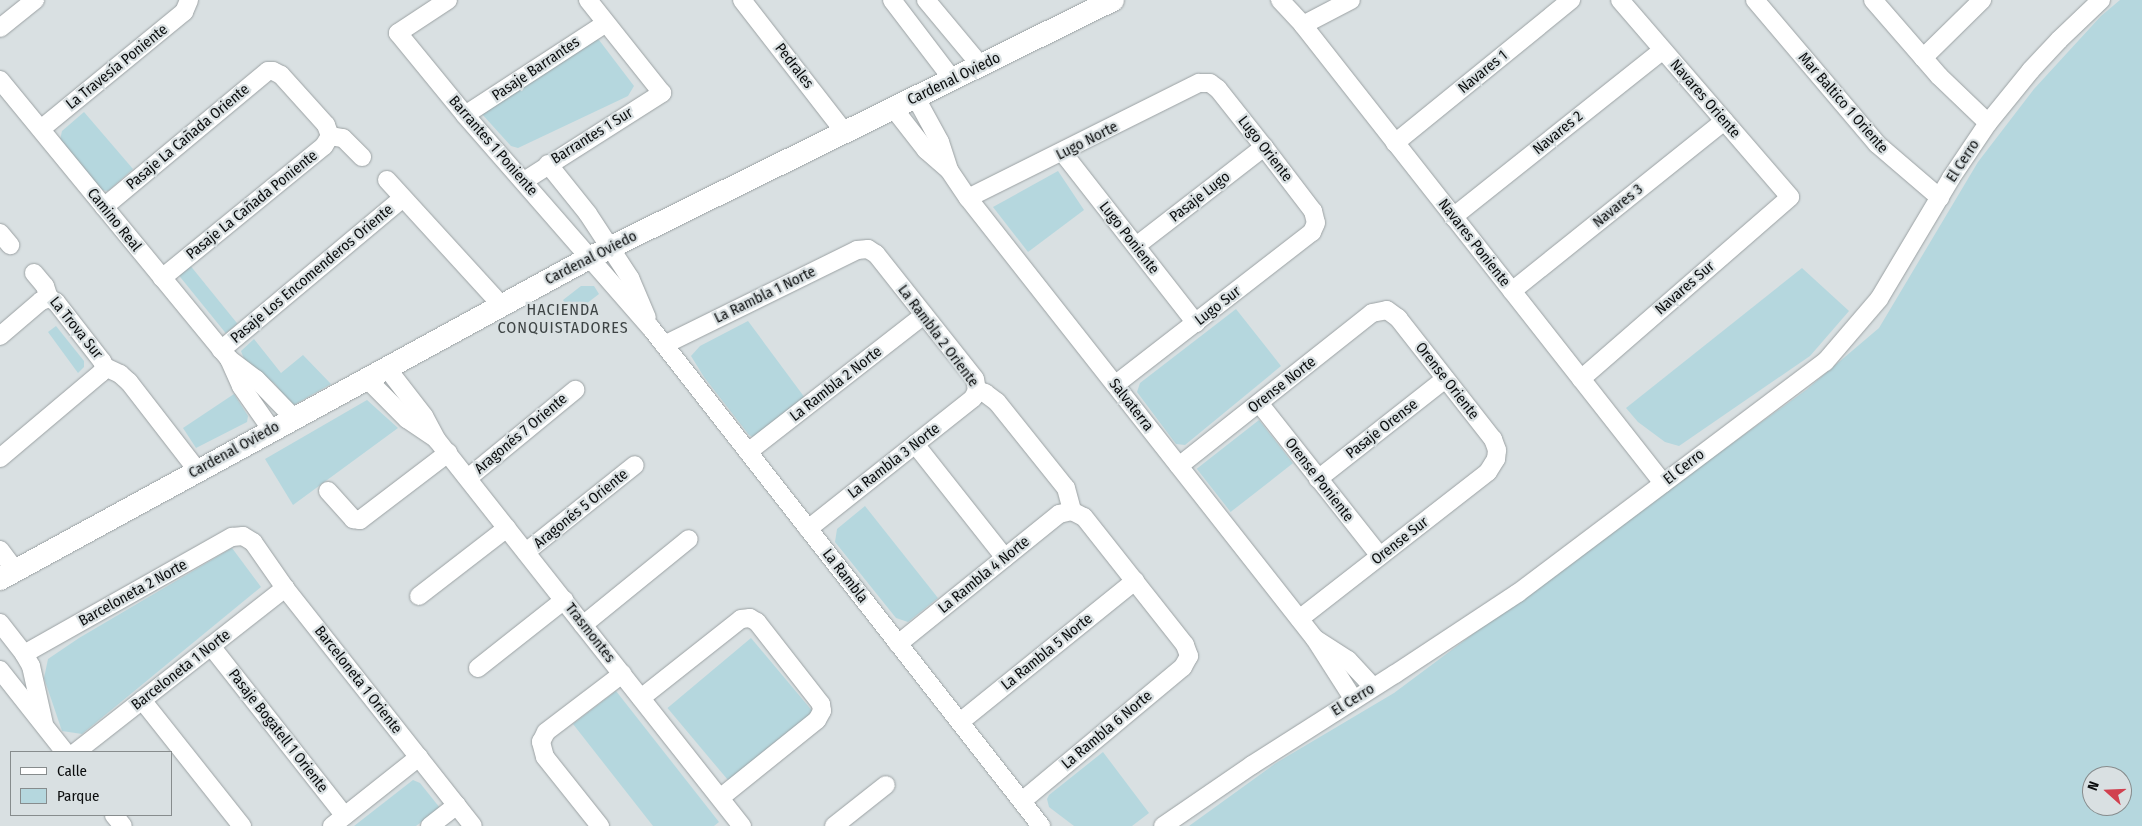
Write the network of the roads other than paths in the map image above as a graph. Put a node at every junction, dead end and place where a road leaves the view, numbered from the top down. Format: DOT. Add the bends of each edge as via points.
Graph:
graph roads {
  1 [pos="35,0"];
  2 [pos="189,0"];
  3 [pos="448,0"];
  4 [pos="588,0"];
  5 [pos="742,0"];
  6 [pos="892,0"];
  7 [pos="926,0"];
  8 [pos="1113,0"];
  9 [pos="1351,0"];
  10 [pos="1571,0"];
  11 [pos="1620,0"];
  12 [pos="1755,0"];
  13 [pos="1872,0"];
  14 [pos="1982,0"];
  15 [pos="2101,0"];
  16 [pos="1282,2"];
  17 [pos="606,22"];
  18 [pos="1303,25"];
  19 [pos="0,28"];
  20 [pos="1663,50"];
  21 [pos="1923,58"];
  22 [pos="982,66"];
  23 [pos="0,80"];
  24 [pos="953,80"];
  25 [pos="1205,83"];
  26 [pos="916,98"];
  27 [pos="894,109"];
  28 [pos="465,115"];
  29 [pos="1724,121"];
  30 [pos="1988,123"];
  31 [pos="41,129"];
  32 [pos="845,133"];
  33 [pos="330,136"];
  34 [pos="1395,143"];
  35 [pos="1264,147"];
  36 [pos="1063,153"];
  37 [pos="362,157"];
  38 [pos="548,164"];
  39 [pos="949,170"];
  40 [pos="387,180"];
  41 [pos="524,181"];
  42 [pos="1790,197"];
  43 [pos="403,198"];
  44 [pos="968,198"];
  45 [pos="1940,198"];
  46 [pos="104,207"];
  47 [pos="1454,217"];
  48 [pos="1316,222"];
  49 [pos="1136,246"];
  50 [pos="610,248"];
  51 [pos="868,249"];
  52 [pos="589,258"];
  53 [pos="34,273"];
  54 [pos="162,278"];
  55 [pos="1512,291"];
  56 [pos="48,298"];
  57 [pos="501,305"];
  58 [pos="1387,310"];
  59 [pos="924,315"];
  60 [pos="1196,323"];
  61 [pos="651,328"];
  62 [pos="0,336"];
  63 [pos="664,345"];
  64 [pos="225,354"];
  65 [pos="105,367"];
  66 [pos="386,367"];
  67 [pos="366,378"];
  68 [pos="1445,379"];
  69 [pos="1581,379"];
  70 [pos="1115,385"];
  71 [pos="574,390"];
  72 [pos="977,390"];
  73 [pos="1259,403"];
  74 [pos="293,417"];
  75 [pos="271,429"];
  76 [pos="915,444"];
  77 [pos="443,446"];
  78 [pos="748,452"];
  79 [pos="0,458"];
  80 [pos="1496,459"];
  81 [pos="635,465"];
  82 [pos="1179,466"];
  83 [pos="197,470"];
  84 [pos="468,478"];
  85 [pos="1318,478"];
  86 [pos="1663,483"];
  87 [pos="328,491"];
  88 [pos="1072,511"];
  89 [pos="507,528"];
  90 [pos="808,529"];
  91 [pos="243,536"];
  92 [pos="689,539"];
  93 [pos="0,550"];
  94 [pos="526,552"];
  95 [pos="1380,556"];
  96 [pos="1005,558"];
  97 [pos="7,574"];
  98 [pos="1135,581"];
  99 [pos="285,588"];
  100 [pos="419,596"];
  101 [pos="564,600"];
  102 [pos="1300,619"];
  103 [pos="0,623"];
  104 [pos="583,625"];
  105 [pos="1315,639"];
  106 [pos="898,644"];
  107 [pos="211,646"];
  108 [pos="24,654"];
  109 [pos="478,668"];
  110 [pos="0,670"];
  111 [pos="622,674"];
  112 [pos="1373,687"];
  113 [pos="641,698"];
  114 [pos="142,700"];
  115 [pos="1354,700"];
  116 [pos="960,722"];
  117 [pos="44,724"];
  118 [pos="64,751"];
  119 [pos="77,751"];
  120 [pos="419,757"];
  121 [pos="886,785"];
  122 [pos="720,798"];
  123 [pos="1022,802"];
  124 [pos="457,805"];
  125 [pos="115,816"];
  126 [pos="338,821"];
  127 [pos="738,825"];
  128 [pos="123,826"];
  129 [pos="242,826"];
  130 [pos="430,826"];
  131 [pos="473,826"];
  132 [pos="600,826"];
  133 [pos="834,826"];
  134 [pos="1042,826"];
  135 [pos="1163,826"];
  1 -- 19 [label="street"];
  2 -- 31 [label="street, La Travesía Poniente" via="184,12"];
  3 -- 28 [label="street, Barrantes 1 Poniente" via="398,33"];
  4 -- 17 [label="street"];
  5 -- 32 [label="street, Pedrales"];
  6 -- 24 [label="street"];
  7 -- 22 [label="street"];
  8 -- 22 [label="street, Cardenal Oviedo"];
  9 -- 18 [label="street"];
  10 -- 34 [label="street, Navares 1"];
  11 -- 20 [label="street, Navares Oriente"];
  12 -- 45 [label="street, Mar Baltico 1 Oriente" via="1877,144"];
  13 -- 21 [label="street"];
  14 -- 21 [label="street"];
  15 -- 30 [label="street, El Cerro" via="2031,70"];
  16 -- 18 [label="street, Navares Poniente"];
  17 -- 28 [label="street, Pasaje Barrantes"];
  17 -- 38 [label="street, Barrantes 1 Sur" via="662,93"];
  18 -- 34 [label="street, Navares Poniente"];
  20 -- 29 [label="street, Navares Oriente"];
  20 -- 47 [label="street, Navares 2"];
  21 -- 30 [label="street"];
  22 -- 24 [label="street, Cardenal Oviedo"];
  23 -- 31 [label="street, Camino Real"];
  24 -- 26 [label="street, Cardenal Oviedo"];
  25 -- 35 [label="street, Lugo Oriente" via="1218,89"];
  25 -- 36 [label="street, Lugo Norte" via="1190,87"];
  26 -- 27 [label="street, Cardenal Oviedo"];
  26 -- 39 [label="street, Salvaterra" via="940,142"];
  27 -- 32 [label="street, Cardenal Oviedo"];
  27 -- 39 [label="street, Salvaterra" via="926,150"];
  28 -- 41 [label="street, Barrantes 1 Poniente"];
  29 -- 42 [label="street, Navares Oriente"];
  29 -- 55 [label="street, Navares 3"];
  30 -- 45 [label="street, El Cerro"];
  31 -- 46 [label="street, Camino Real"];
  32 -- 50 [label="street, Cardenal Oviedo"];
  33 -- 37 [label="street" via="342,138"];
  33 -- 46 [label="street, Pasaje La Cañada Oriente" via="326,125 281,75 273,71 264,74"];
  33 -- 54 [label="street, Pasaje La Cañada Poniente" via="324,146"];
  34 -- 47 [label="street, Navares Poniente"];
  35 -- 48 [label="street, Lugo Oriente" via="1311,207"];
  35 -- 49 [label="street, Pasaje Lugo"];
  36 -- 44 [label="street, Lugo Norte"];
  36 -- 49 [label="street, Lugo Poniente"];
  38 -- 41 [label="street, Barrantes 1 Sur"];
  38 -- 50 [label="street, Barrantes 1 Poniente"];
  39 -- 44 [label="street, Salvaterra"];
  40 -- 43 [label="street"];
  41 -- 52 [label="street, Barrantes 1 Poniente"];
  42 -- 69 [label="street, Navares Sur"];
  43 -- 57 [label="street"];
  43 -- 64 [label="street, Pasaje Los Encomenderos Oriente"];
  44 -- 70 [label="street, Salvaterra"];
  45 -- 86 [label="street, El Cerro" via="1879,299 1825,362"];
  46 -- 54 [label="street, Camino Real"];
  47 -- 55 [label="street, Navares Poniente"];
  48 -- 60 [label="street, Lugo Sur" via="1308,236"];
  49 -- 60 [label="street, Lugo Poniente"];
  50 -- 52 [label="street, Cardenal Oviedo"];
  50 -- 61 [label="street, La Rambla" via="637,291"];
  51 -- 59 [label="street, La Rambla 2 Oriente" via="876,254"];
  51 -- 63 [label="street, La Rambla 1 Norte" via="857,250"];
  52 -- 57 [label="street, Cardenal Oviedo"];
  52 -- 61 [label="street, La Rambla"];
  53 -- 56 [label="street, La Trova Sur" via="45,286"];
  54 -- 64 [label="street, Camino Real"];
  55 -- 69 [label="street, Navares Poniente"];
  56 -- 62 [label="street"];
  56 -- 65 [label="street, La Trova Sur" via="56,302"];
  57 -- 66 [label="street, Cardenal Oviedo"];
  58 -- 68 [label="street, Orense Oriente" via="1398,318"];
  58 -- 73 [label="street, Orense Norte" via="1372,313"];
  59 -- 72 [label="street, La Rambla 2 Oriente" via="975,379"];
  59 -- 78 [label="street, La Rambla 2 Norte"];
  60 -- 70 [label="street, Lugo Sur"];
  61 -- 63 [label="street, La Rambla"];
  63 -- 78 [label="street, La Rambla"];
  64 -- 74 [label="street, Camino Real" via="256,379"];
  64 -- 75 [label="street, Camino Real" via="241,386"];
  65 -- 79 [label="street"];
  65 -- 83 [label="street, La Trova Sur" via="129,382"];
  66 -- 67 [label="street, Cardenal Oviedo"];
  66 -- 77 [label="street, Trasmontes"];
  67 -- 74 [label="street, Cardenal Oviedo"];
  67 -- 77 [label="street, Trasmontes" via="407,419"];
  68 -- 80 [label="street, Orense Oriente" via="1493,439"];
  68 -- 85 [label="street, Pasaje Orense"];
  69 -- 86 [label="street, Navares Poniente"];
  70 -- 82 [label="street, Salvaterra"];
  71 -- 84 [label="street, Aragonés 7 Oriente"];
  72 -- 76 [label="street, La Rambla 3 Norte" via="973,398"];
  72 -- 88 [label="street, La Rambla 2 Oriente" via="997,402 1066,488"];
  73 -- 82 [label="street, Orense Norte"];
  73 -- 85 [label="street, Orense Poniente"];
  74 -- 75 [label="street, Cardenal Oviedo"];
  75 -- 83 [label="street, Cardenal Oviedo"];
  76 -- 90 [label="street, La Rambla 3 Norte"];
  76 -- 96 [label="street"];
  77 -- 84 [label="street, Trasmontes"];
  77 -- 87 [label="street" via="360,520 353,519"];
  78 -- 90 [label="street, La Rambla"];
  80 -- 95 [label="street, Orense Sur" via="1488,472"];
  81 -- 94 [label="street, Aragonés 5 Oriente"];
  82 -- 102 [label="street, Salvaterra"];
  83 -- 97 [label="street, Cardenal Oviedo"];
  84 -- 89 [label="street, Trasmontes"];
  85 -- 95 [label="street, Orense Poniente"];
  86 -- 112 [label="street, El Cerro" via="1518,593"];
  88 -- 96 [label="street, La Rambla 4 Norte" via="1059,514"];
  88 -- 98 [label="street" via="1084,517"];
  89 -- 94 [label="street, Trasmontes"];
  89 -- 100 [label="street"];
  90 -- 106 [label="street, La Rambla"];
  91 -- 99 [label="street, Barceloneta 1 Oriente" via="253,542"];
  91 -- 108 [label="street, Barceloneta 2 Norte" via="232,537"];
  92 -- 104 [label="street"];
  93 -- 97 [label="street"];
  94 -- 101 [label="street, Trasmontes"];
  95 -- 102 [label="street, Orense Sur"];
  96 -- 106 [label="street, La Rambla 4 Norte"];
  98 -- 116 [label="street, La Rambla 5 Norte"];
  98 -- 123 [label="street, La Rambla 6 Norte" via="1187,648 1189,656 1183,667"];
  99 -- 107 [label="street, Barceloneta 1 Norte"];
  99 -- 120 [label="street, Barceloneta 1 Oriente"];
  101 -- 104 [label="street, Trasmontes"];
  101 -- 109 [label="street"];
  102 -- 105 [label="street, Salvaterra"];
  103 -- 108 [label="street"];
  104 -- 111 [label="street, Trasmontes"];
  105 -- 112 [label="street, Salvaterra" via="1348,660"];
  105 -- 115 [label="street, Salvaterra"];
  106 -- 116 [label="street, La Rambla"];
  107 -- 114 [label="street, Barceloneta 1 Norte"];
  107 -- 126 [label="street, Pasaje Bogatell 1 Oriente"];
  108 -- 117 [label="street" via="36,683"];
  110 -- 117 [label="street"];
  111 -- 113 [label="street, Trasmontes"];
  111 -- 132 [label="street" via="550,729 541,742 546,757"];
  112 -- 115 [label="street, El Cerro"];
  113 -- 122 [label="street, Trasmontes"];
  113 -- 122 [label="street" via="741,619 750,618 757,622 821,704 822,711 817,720"];
  114 -- 119 [label="street, Barceloneta 1 Norte"];
  114 -- 129 [label="street"];
  115 -- 135 [label="street, El Cerro"];
  116 -- 123 [label="street, La Rambla"];
  117 -- 118 [label="street"];
  120 -- 124 [label="street, Barceloneta 1 Oriente"];
  120 -- 126 [label="street"];
  121 -- 133 [label="street"];
  122 -- 127 [label="street, Trasmontes"];
  123 -- 134 [label="street, La Rambla"];
  124 -- 130 [label="street"];
  124 -- 131 [label="street, Barceloneta 1 Oriente"];
  125 -- 128 [label="street"];
}
